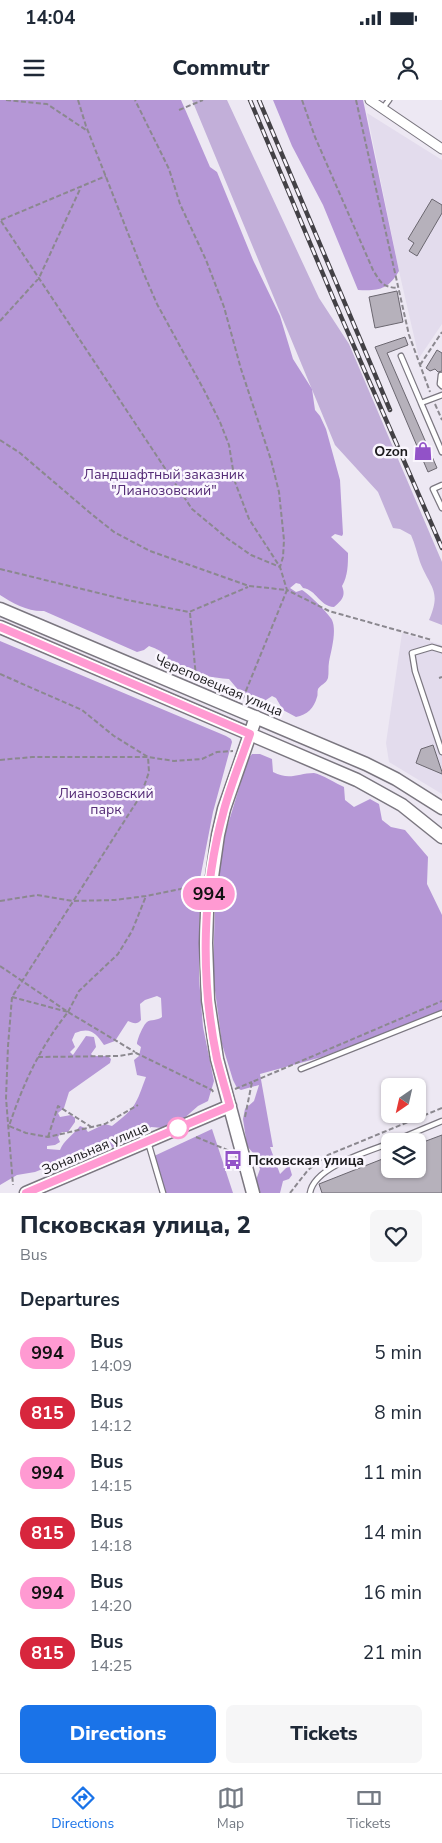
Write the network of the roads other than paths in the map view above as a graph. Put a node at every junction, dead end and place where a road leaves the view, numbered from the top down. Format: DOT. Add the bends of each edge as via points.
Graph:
graph roads {
  1 [pos="370,100"];
  2 [pos="389,100"];
  3 [pos="383,110"];
  4 [pos="442,149"];
  5 [pos="401,356"];
  6 [pos="441,375"];
  7 [pos="442,386"];
  8 [pos="442,395"];
  9 [pos="421,403"];
  10 [pos="442,452"];
  11 [pos="442,485"];
  12 [pos="442,508"];
  13 [pos="0,609"];
  14 [pos="0,627"];
  15 [pos="442,650"];
  16 [pos="256,717"];
  17 [pos="250,734"];
  18 [pos="442,752"];
  19 [pos="441,805"];
  20 [pos="442,837"];
  21 [pos="442,1013"];
  22 [pos="300,1069"];
  23 [pos="237,1104"];
  24 [pos="442,1121"];
  25 [pos="413,1133"];
  26 [pos="148,1142"];
  27 [pos="381,1147"];
  28 [pos="26,1193"];
  29 [pos="163,1193"];
  30 [pos="253,1193"];
  31 [pos="310,1193"];
  1 -- 3 [label="street"];
  2 -- 3 [label="lane"];
  3 -- 4 [label="street"];
  5 -- 9 [label="lane"];
  6 -- 7 [label="lane"];
  8 -- 9 [label="lane"];
  9 -- 10 [label="lane"];
  11 -- 12 [label="lane" via="433,489"];
  13 -- 16 [label="main road, Череповецкая улица"];
  14 -- 17 [label="main road"];
  15 -- 18 [label="lane" via="432,647 412,653"];
  16 -- 17 [label="main road"];
  16 -- 19 [label="main road, Череповецкая улица" via="366,764"];
  17 -- 20 [label="main road" via="357,780 402,805"];
  17 -- 23 [label="main road" via="224,809 207,912 206,972 217,1059"];
  21 -- 22 [label="lane"];
  23 -- 26 [label="main road, Зональная улица"];
  23 -- 30 [label="main road"];
  24 -- 25 [label="lane"];
  26 -- 28 [label="main road, Зональная улица"];
  26 -- 29 [label="lane"];
  27 -- 31 [label="lane" via="327,1169 312,1184"];
}
